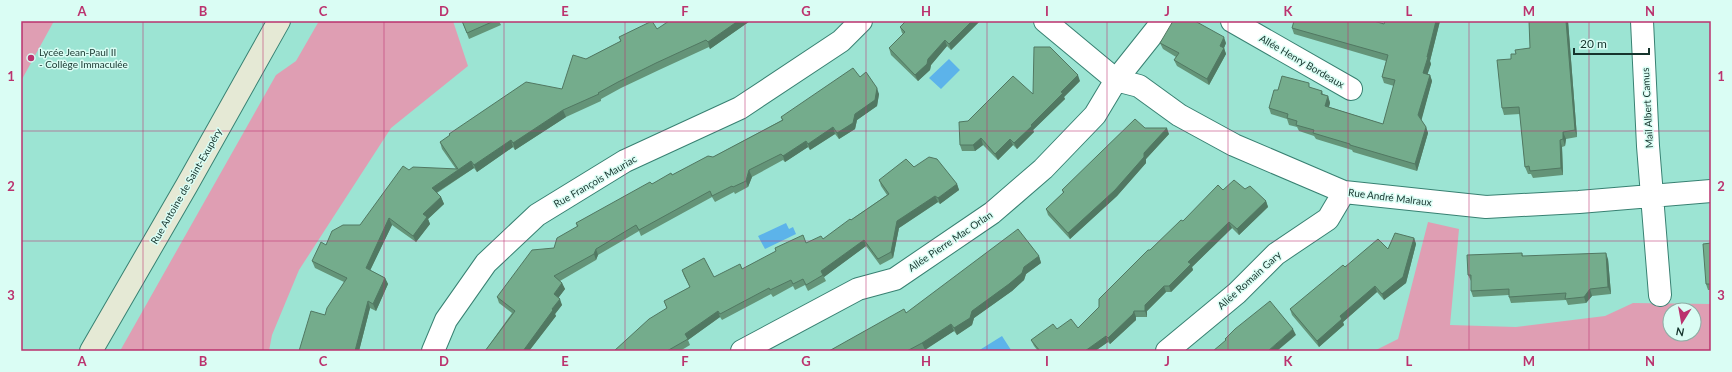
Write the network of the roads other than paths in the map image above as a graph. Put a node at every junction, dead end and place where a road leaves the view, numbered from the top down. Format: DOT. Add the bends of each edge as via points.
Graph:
graph roads {
  1 [pos="279,21"];
  2 [pos="861,21"];
  3 [pos="1045,21"];
  4 [pos="1163,21"];
  5 [pos="1232,21"];
  6 [pos="1642,21"];
  7 [pos="1116,80"];
  8 [pos="1351,89"];
  9 [pos="1711,191"];
  10 [pos="1344,192"];
  11 [pos="1653,196"];
  12 [pos="1660,295"];
  13 [pos="744,350"];
  14 [pos="91,351"];
  15 [pos="433,351"];
  16 [pos="1167,351"];
  1 -- 14 [label="street, Rue Antoine de Saint-Exupéry"];
  2 -- 15 [label="street, Rue François Mauriac" via="841,41 740,108 625,162 537,214 486,263 446,320"];
  3 -- 7 [label="street, Rue André Malraux"];
  4 -- 7 [label="street, Allée Pierre Mac Orlan"];
  5 -- 8 [label="street, Allée Henry Bordeaux"];
  6 -- 11 [label="street, Mail Albert Camus"];
  7 -- 10 [label="street, Rue André Malraux" via="1139,86 1179,115 1234,145"];
  7 -- 13 [label="street, Allée Pierre Mac Orlan" via="1095,115 1043,169 992,213 895,278 858,289"];
  9 -- 11 [label="street, Rue André Malraux"];
  10 -- 11 [label="street, Rue André Malraux" via="1486,207"];
  10 -- 16 [label="street, Allée Romain Gary" via="1328,219 1276,254 1237,293"];
  11 -- 12 [label="street, Mail Albert Camus"];
}
